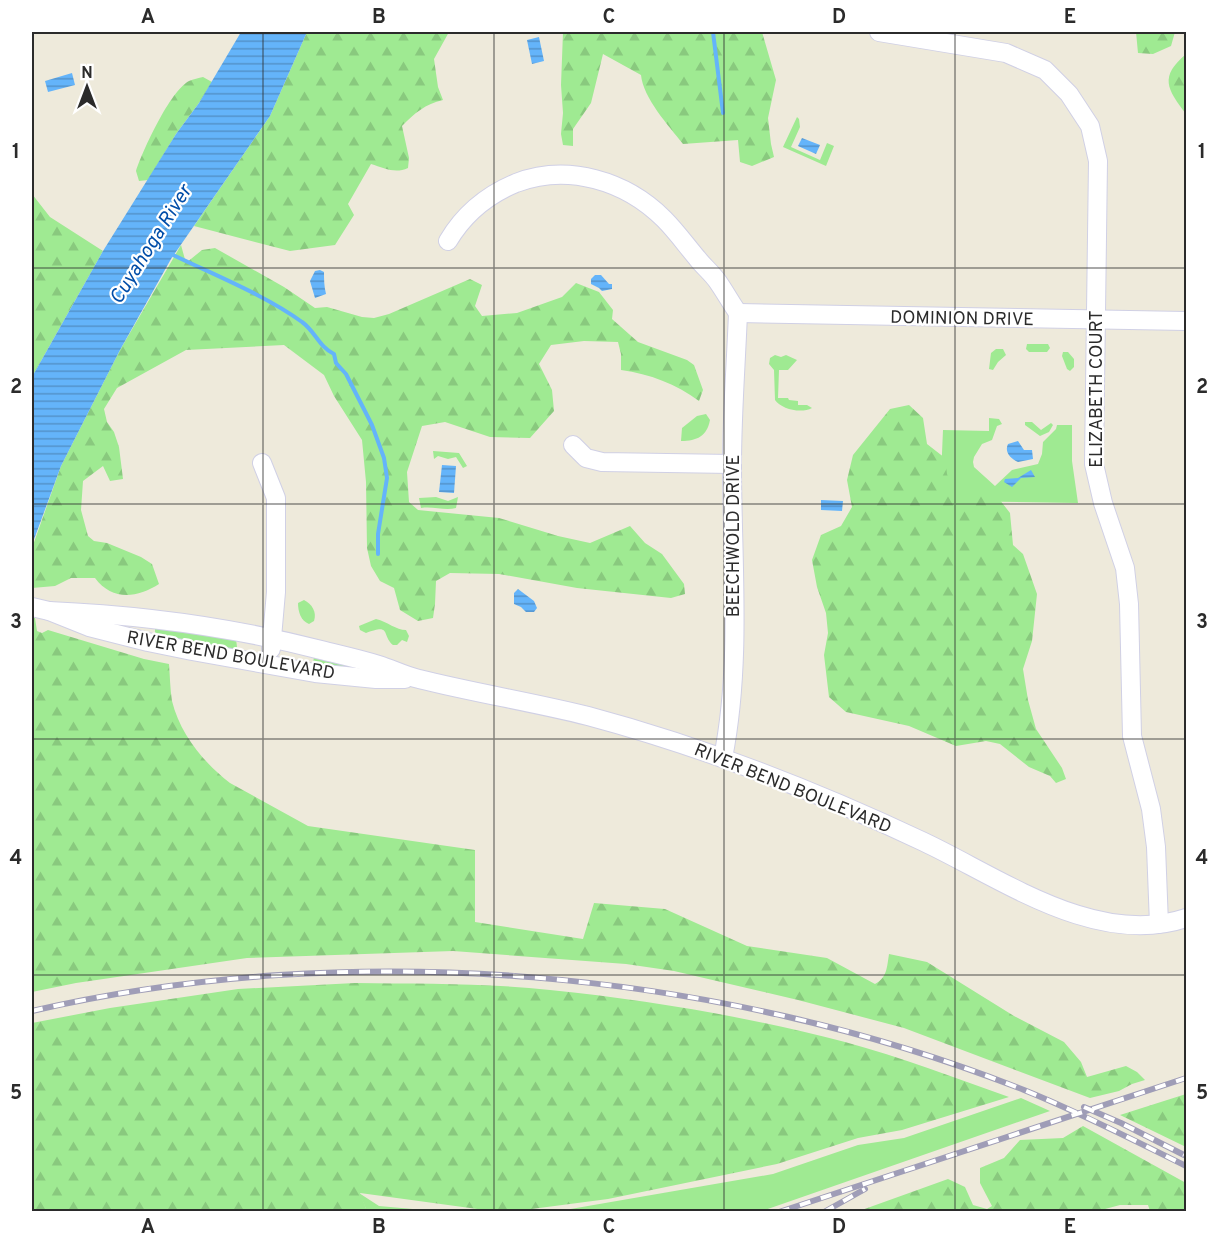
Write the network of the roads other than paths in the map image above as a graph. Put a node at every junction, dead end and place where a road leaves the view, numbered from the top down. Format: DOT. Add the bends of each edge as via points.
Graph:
graph roads {
  1 [pos="879,32"];
  2 [pos="448,242"];
  3 [pos="738,313"];
  4 [pos="1096,320"];
  5 [pos="1186,321"];
  6 [pos="573,446"];
  7 [pos="262,463"];
  8 [pos="732,464"];
  9 [pos="39,609"];
  10 [pos="272,638"];
  11 [pos="269,665"];
  12 [pos="416,679"];
  13 [pos="723,758"];
  14 [pos="1186,918"];
  15 [pos="1158,924"];
  1 -- 4 [label="street, ELIZABETH COURT" via="1006,53 1045,70 1069,94 1090,126 1098,161"];
  2 -- 3 [label="street" via="469,213 505,188 541,176 590,178 645,202 717,281"];
  3 -- 4 [label="street, DOMINION DRIVE"];
  3 -- 8 [label="street, BEECHWOLD DRIVE"];
  4 -- 5 [label="street, DOMINION DRIVE"];
  4 -- 15 [label="street, ELIZABETH COURT" via="1094,464 1125,568 1132,736 1152,809"];
  6 -- 8 [label="street" via="586,458 602,462"];
  7 -- 10 [label="street" via="276,498"];
  8 -- 13 [label="street, BEECHWOLD DRIVE" via="734,657"];
  9 -- 10 [label="street, RIVER BEND BOULEVARD" via="152,618"];
  9 -- 11 [label="street, RIVER BEND BOULEVARD" via="147,642"];
  10 -- 11 [label="street"];
  10 -- 12 [label="street, RIVER BEND BOULEVARD" via="378,665"];
  11 -- 12 [label="street, RIVER BEND BOULEVARD" via="376,679"];
  12 -- 13 [label="street, RIVER BEND BOULEVARD" via="583,715"];
  13 -- 15 [label="street, RIVER BEND BOULEVARD" via="870,817 1067,911 1104,922"];
  14 -- 15 [label="street, RIVER BEND BOULEVARD"];
}
